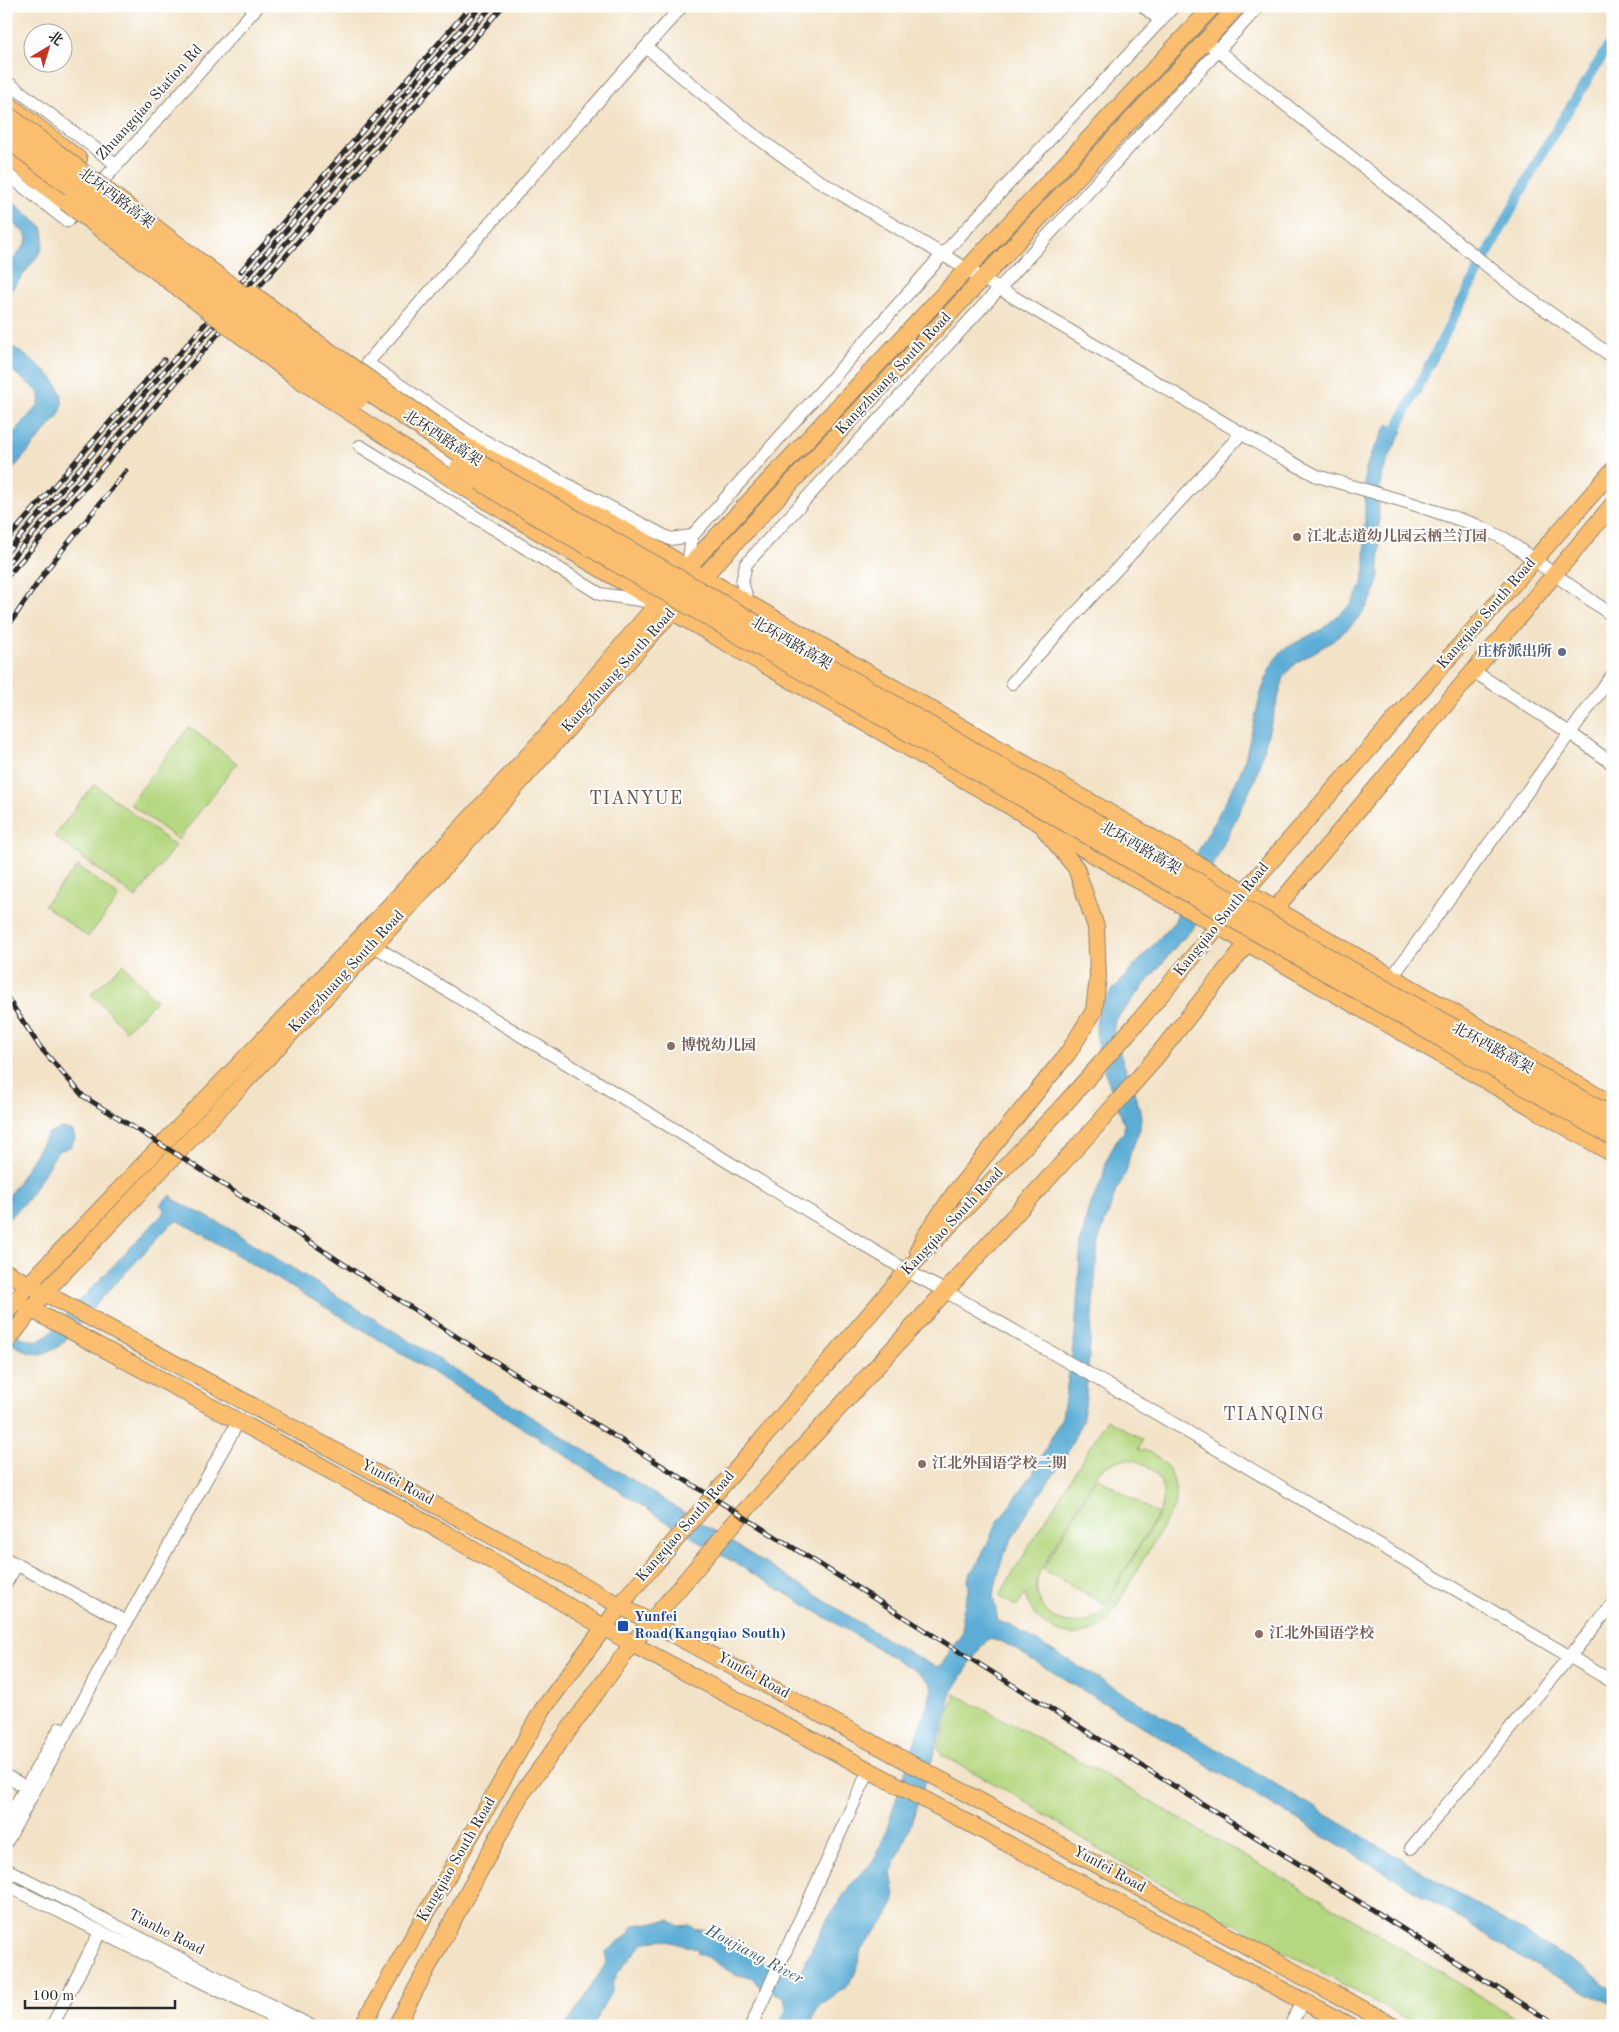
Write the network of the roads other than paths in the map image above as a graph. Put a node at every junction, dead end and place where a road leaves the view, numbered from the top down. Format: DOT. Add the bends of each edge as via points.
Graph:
graph roads {
  1 [pos="258,6"];
  2 [pos="682,6"];
  3 [pos="1143,6"];
  4 [pos="1174,6"];
  5 [pos="1213,6"];
  6 [pos="1238,6"];
  7 [pos="1259,6"];
  8 [pos="1161,21"];
  9 [pos="1212,46"];
  10 [pos="646,47"];
  11 [pos="6,81"];
  12 [pos="6,102"];
  13 [pos="6,115"];
  14 [pos="6,137"];
  15 [pos="6,154"];
  16 [pos="117,165"];
  17 [pos="6,173"];
  18 [pos="943,254"];
  19 [pos="968,269"];
  20 [pos="984,278"];
  21 [pos="1000,289"];
  22 [pos="1613,357"];
  23 [pos="1242,433"];
  24 [pos="360,446"];
  25 [pos="1613,470"];
  26 [pos="1613,504"];
  27 [pos="692,536"];
  28 [pos="1534,559"];
  29 [pos="688,567"];
  30 [pos="1555,573"];
  31 [pos="703,577"];
  32 [pos="748,602"];
  33 [pos="666,607"];
  34 [pos="1613,616"];
  35 [pos="1473,671"];
  36 [pos="1613,674"];
  37 [pos="1012,683"];
  38 [pos="1570,732"];
  39 [pos="1613,764"];
  40 [pos="1039,822"];
  41 [pos="1238,887"];
  42 [pos="1276,909"];
  43 [pos="1212,923"];
  44 [pos="367,942"];
  45 [pos="1249,944"];
  46 [pos="1392,977"];
  47 [pos="1613,1106"];
  48 [pos="1613,1118"];
  49 [pos="1613,1136"];
  50 [pos="1613,1154"];
  51 [pos="909,1268"];
  52 [pos="6,1272"];
  53 [pos="29,1284"];
  54 [pos="945,1291"];
  55 [pos="45,1292"];
  56 [pos="9,1303"];
  57 [pos="32,1309"];
  58 [pos="10,1338"];
  59 [pos="238,1422"];
  60 [pos="12,1561"];
  61 [pos="6,1583"];
  62 [pos="621,1604"];
  63 [pos="1613,1604"];
  64 [pos="652,1621"];
  65 [pos="127,1622"];
  66 [pos="604,1629"];
  67 [pos="632,1644"];
  68 [pos="113,1646"];
  69 [pos="1569,1656"];
  70 [pos="1613,1682"];
  71 [pos="875,1773"];
  72 [pos="6,1776"];
  73 [pos="26,1786"];
  74 [pos="6,1822"];
  75 [pos="6,1843"];
  76 [pos="1411,1848"];
  77 [pos="6,1869"];
  78 [pos="6,1885"];
  79 [pos="100,1932"];
  80 [pos="1303,2001"];
  81 [pos="361,2024"];
  82 [pos="52,2026"];
  83 [pos="291,2026"];
  84 [pos="311,2026"];
  85 [pos="396,2026"];
  86 [pos="751,2026"];
  87 [pos="1290,2026"];
  88 [pos="1350,2026"];
  89 [pos="1394,2026"];
  1 -- 16 [label="street, Zhuangqiao Station Rd"];
  2 -- 10 [label="street"];
  3 -- 8 [label="street"];
  4 -- 8 [label="street"];
  5 -- 19 [label="main road, Kangzhuang South Road"];
  6 -- 9 [label="main road, Kangzhuang South Road"];
  7 -- 9 [label="street"];
  8 -- 18 [label="street"];
  9 -- 20 [label="main road, Kangzhuang South Road"];
  9 -- 21 [label="street"];
  9 -- 22 [label="street" via="1520,292"];
  10 -- 18 [label="street" via="751,133 811,176"];
  10 -- 27 [label="street" via="367,363 478,437 670,539"];
  11 -- 16 [label="street"];
  12 -- 29 [label="main road, bridge" via="315,341 461,443"];
  13 -- 48 [label="highway, 北环西路高架, bridge" via="309,350 440,440 1155,858"];
  14 -- 49 [label="highway, 北环西路高架, bridge" via="303,362 514,502"];
  15 -- 33 [label="main road, bridge" via="294,376 467,489"];
  16 -- 17 [label="street, Zhuangqiao Station Rd" via="67,221"];
  18 -- 19 [label="street"];
  18 -- 27 [label="street"];
  19 -- 20 [label="street"];
  19 -- 29 [label="main road, Kangzhuang South Road"];
  20 -- 21 [label="street"];
  20 -- 31 [label="main road, Kangzhuang South Road"];
  21 -- 23 [label="street"];
  21 -- 32 [label="street" via="746,564 742,582"];
  23 -- 28 [label="street" via="1317,476 1476,525 1505,539"];
  23 -- 37 [label="street"];
  24 -- 33 [label="street" via="600,594"];
  25 -- 28 [label="main road, Kangqiao South Road"];
  26 -- 30 [label="main road, Kangqiao South Road"];
  27 -- 29 [label="street"];
  28 -- 30 [label="street"];
  28 -- 41 [label="main road, Kangqiao South Road"];
  29 -- 31 [label="main road"];
  29 -- 33 [label="main road, Kangzhuang South Road"];
  30 -- 34 [label="street"];
  30 -- 35 [label="main road, Kangqiao South Road"];
  31 -- 32 [label="main road"];
  31 -- 33 [label="main road, Kangzhuang South Road"];
  32 -- 41 [label="main road"];
  33 -- 40 [label="main road"];
  33 -- 44 [label="main road, Kangzhuang South Road" via="544,738"];
  35 -- 38 [label="street"];
  35 -- 42 [label="main road, Kangqiao South Road"];
  36 -- 38 [label="street"];
  38 -- 39 [label="street"];
  38 -- 46 [label="street"];
  40 -- 43 [label="main road"];
  40 -- 51 [label="main road" via="1076,868 1096,927 1098,978 1094,1010 1068,1054 924,1236"];
  41 -- 42 [label="main road"];
  41 -- 43 [label="main road, Kangqiao South Road"];
  42 -- 45 [label="main road, Kangqiao South Road"];
  42 -- 46 [label="main road"];
  43 -- 45 [label="main road"];
  43 -- 51 [label="main road, Kangqiao South Road" via="1137,1024"];
  44 -- 51 [label="street"];
  44 -- 53 [label="main road, Kangzhuang South Road"];
  44 -- 55 [label="main road, Kangzhuang South Road"];
  45 -- 50 [label="main road"];
  45 -- 54 [label="main road, Kangqiao South Road" via="1099,1123"];
  46 -- 47 [label="main road"];
  51 -- 54 [label="street"];
  51 -- 62 [label="main road, Kangqiao South Road"];
  52 -- 53 [label="main road, Yunfei Road"];
  53 -- 55 [label="main road, Yunfei Road"];
  53 -- 56 [label="main road, Kangzhuang South Road"];
  54 -- 64 [label="main road, Kangqiao South Road" via="728,1531"];
  54 -- 69 [label="street"];
  55 -- 57 [label="main road, Kangzhuang South Road"];
  55 -- 62 [label="main road, Yunfei Road"];
  56 -- 57 [label="main road, Yunfei Road"];
  57 -- 58 [label="main road, Kangzhuang South Road"];
  57 -- 59 [label="main road, Yunfei Road"];
  59 -- 65 [label="street"];
  59 -- 66 [label="main road, Yunfei Road" via="445,1533"];
  60 -- 61 [label="street"];
  60 -- 65 [label="street"];
  62 -- 64 [label="main road, Yunfei Road"];
  62 -- 66 [label="main road, Kangqiao South Road"];
  63 -- 69 [label="street"];
  64 -- 67 [label="main road, Kangqiao South Road"];
  64 -- 89 [label="main road, Yunfei Road"];
  65 -- 68 [label="street"];
  66 -- 67 [label="main road, Yunfei Road"];
  66 -- 81 [label="main road, Kangqiao South Road" via="543,1709"];
  67 -- 71 [label="main road, Yunfei Road"];
  67 -- 85 [label="main road, Kangqiao South Road" via="520,1796"];
  68 -- 73 [label="street"];
  68 -- 75 [label="street"];
  69 -- 70 [label="street"];
  69 -- 76 [label="street"];
  71 -- 80 [label="main road, Yunfei Road"];
  71 -- 86 [label="street"];
  72 -- 73 [label="street"];
  73 -- 74 [label="street"];
  77 -- 84 [label="street, Tianhe Road"];
  78 -- 79 [label="street, Tianhe Road"];
  79 -- 82 [label="street"];
  79 -- 83 [label="street, Tianhe Road"];
  80 -- 87 [label="street"];
  80 -- 88 [label="main road, Yunfei Road"];
}
